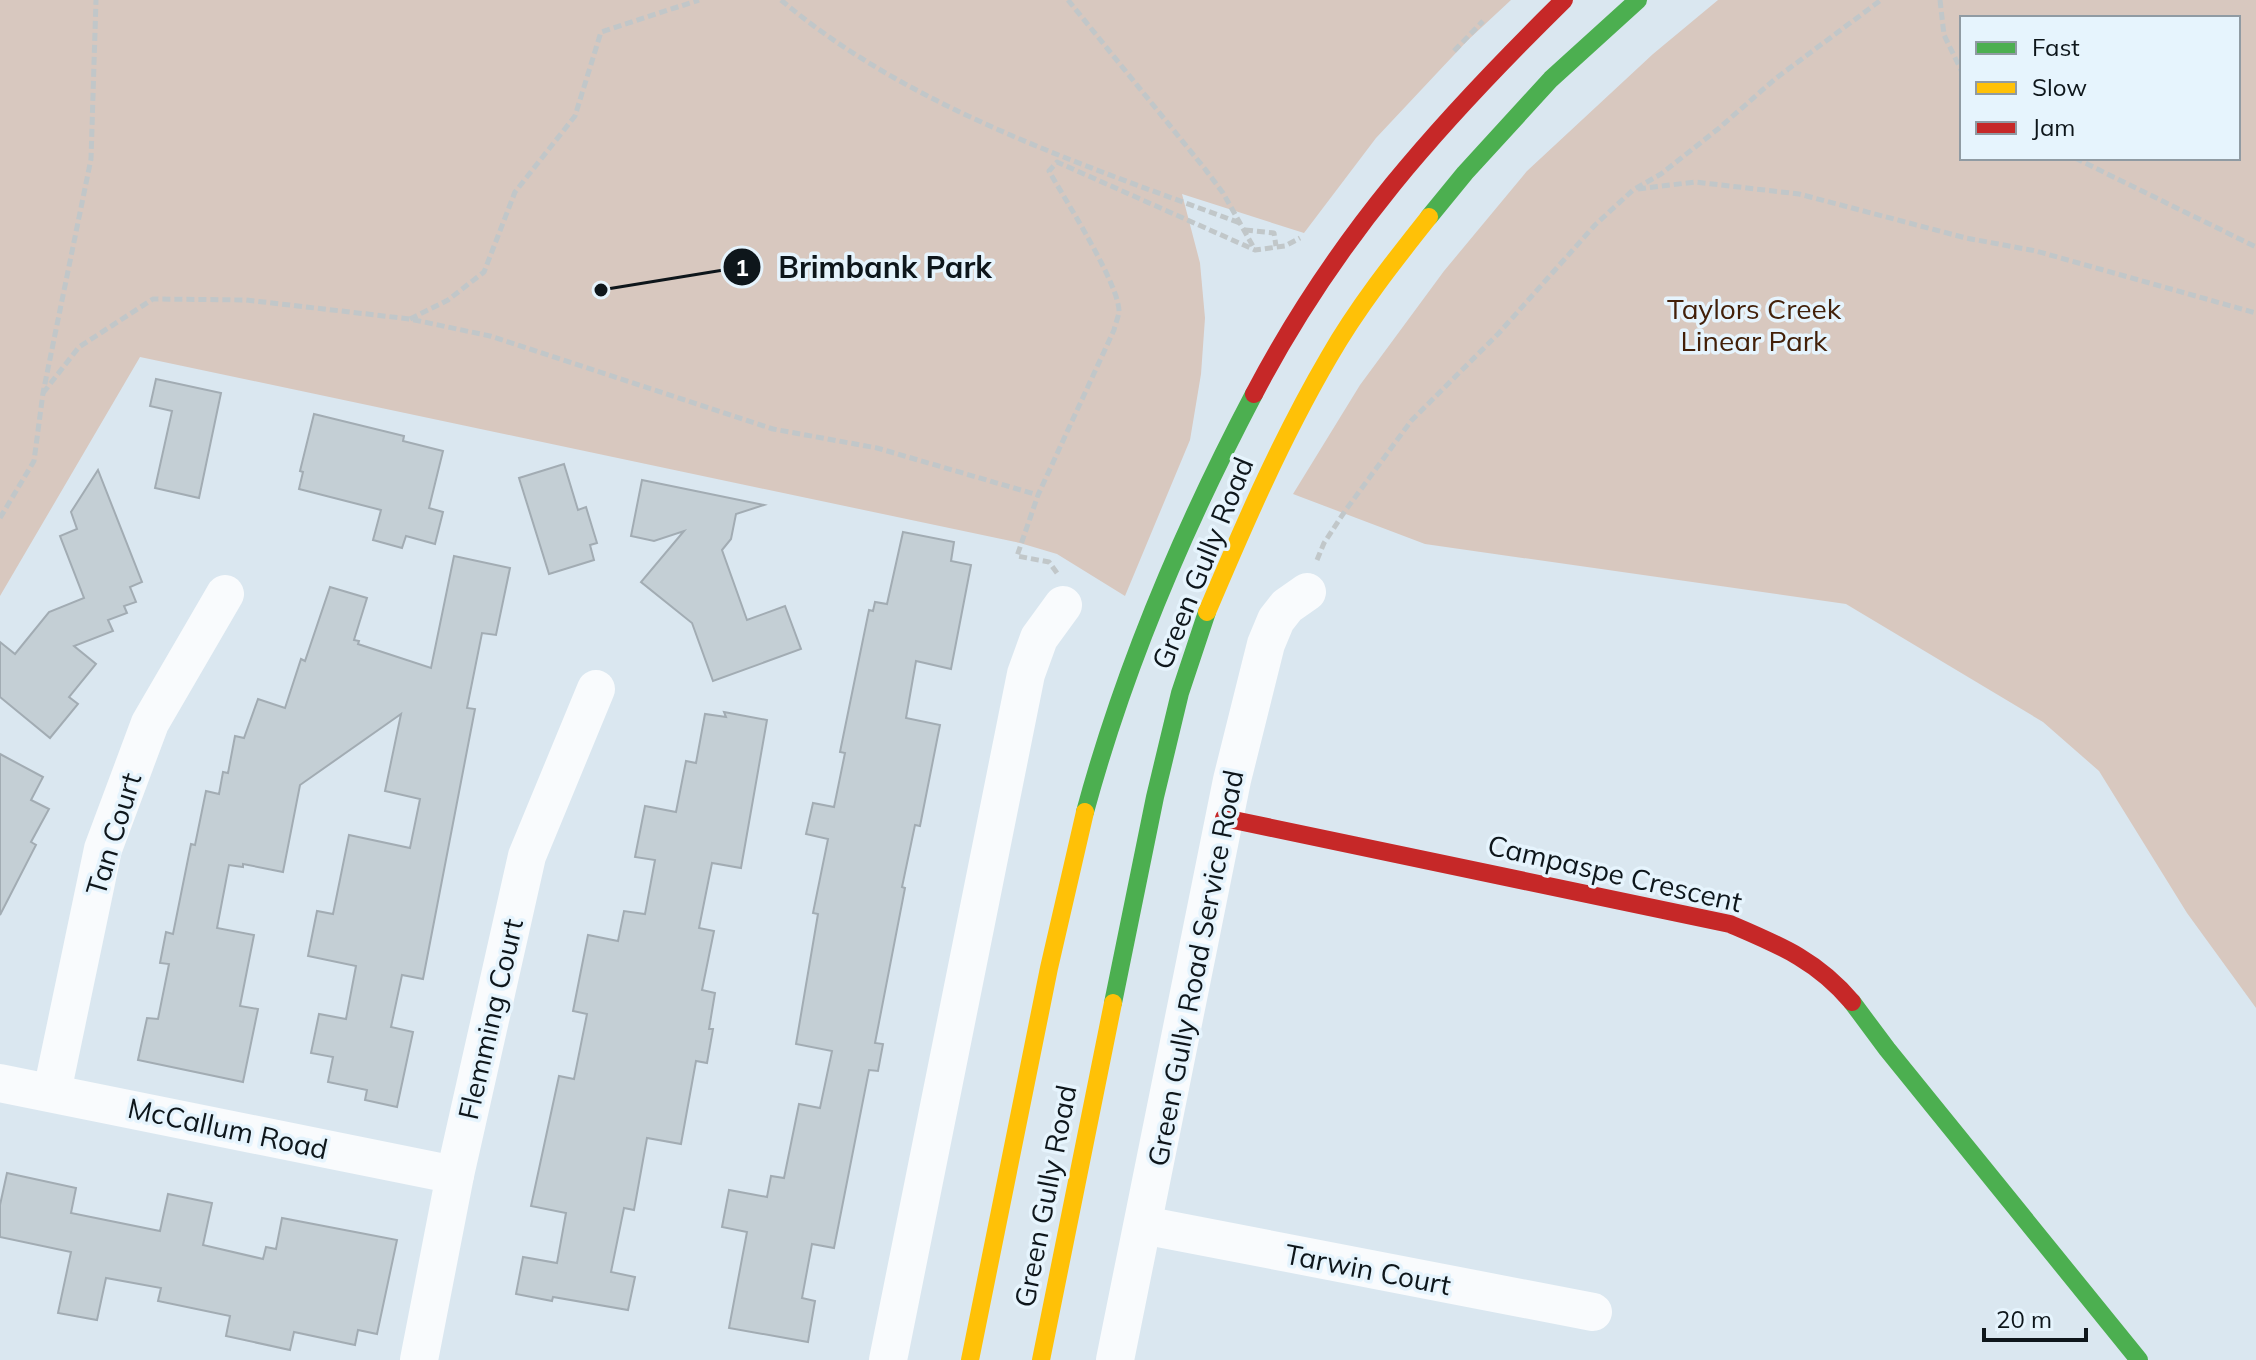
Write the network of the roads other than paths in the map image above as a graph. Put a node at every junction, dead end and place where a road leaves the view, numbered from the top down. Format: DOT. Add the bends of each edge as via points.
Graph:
graph roads {
  1 [pos="1564,0"];
  2 [pos="1638,0"];
  3 [pos="1307,592"];
  4 [pos="225,594"];
  5 [pos="1063,605"];
  6 [pos="596,689"];
  7 [pos="1224,818"];
  8 [pos="0,1083"];
  9 [pos="52,1092"];
  10 [pos="455,1175"];
  11 [pos="1143,1225"];
  12 [pos="1593,1312"];
  13 [pos="419,1360"];
  14 [pos="888,1360"];
  15 [pos="970,1360"];
  16 [pos="1041,1360"];
  17 [pos="1115,1360"];
  18 [pos="2139,1360"];
  1 -- 15 [label="main road, Green Gully Road" via="1415,154 1356,230 1310,297 1195,514 1107,735 1064,893"];
  2 -- 16 [label="main road, Green Gully Road" via="1551,79 1395,260 1330,354 1239,537 1180,693"];
  3 -- 7 [label="street, Green Gully Road Service Road" via="1287,606 1266,644"];
  4 -- 9 [label="street, Tan Court" via="150,723 103,849"];
  5 -- 14 [label="street" via="1039,638 1026,674"];
  6 -- 10 [label="street, Flemming Court" via="527,856"];
  7 -- 11 [label="street, Green Gully Road Service Road"];
  7 -- 18 [label="main road, Campaspe Crescent" via="1730,924 1817,966 1854,1004"];
  8 -- 9 [label="street, McCallum Road"];
  9 -- 10 [label="street, McCallum Road"];
  10 -- 13 [label="street, Flemming Court"];
  11 -- 12 [label="street, Tarwin Court"];
  11 -- 17 [label="street, Green Gully Road Service Road"];
}
